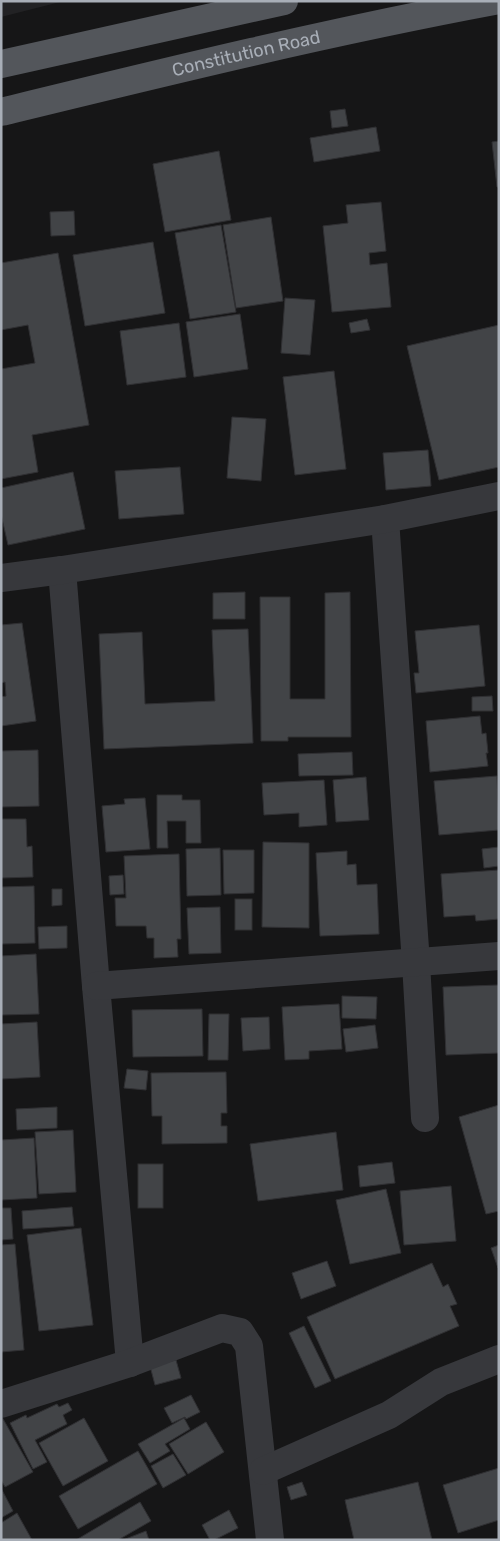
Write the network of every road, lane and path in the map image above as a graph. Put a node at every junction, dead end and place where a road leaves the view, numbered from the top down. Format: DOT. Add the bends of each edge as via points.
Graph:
graph roads {
  1 [pos="284,1"];
  2 [pos="494,1"];
  3 [pos="1,64"];
  4 [pos="1,112"];
  5 [pos="499,496"];
  6 [pos="385,519"];
  7 [pos="62,570"];
  8 [pos="1,578"];
  9 [pos="499,956"];
  10 [pos="416,963"];
  11 [pos="96,986"];
  12 [pos="425,1118"];
  13 [pos="499,1359"];
  14 [pos="130,1363"];
  15 [pos="1,1404"];
  16 [pos="263,1471"];
  17 [pos="270,1540"];
  1 -- 3 [label="main road"];
  2 -- 4 [label="main road, Constitution Road" via="226,57"];
  5 -- 6 [label="street"];
  6 -- 7 [label="street"];
  6 -- 10 [label="street"];
  7 -- 8 [label="street"];
  7 -- 11 [label="street"];
  9 -- 10 [label="street"];
  10 -- 11 [label="street"];
  10 -- 12 [label="street"];
  11 -- 14 [label="street"];
  13 -- 16 [label="street" via="441,1382 389,1415"];
  14 -- 15 [label="street"];
  14 -- 16 [label="street" via="222,1328 240,1332 249,1346"];
  16 -- 17 [label="street"];
}
